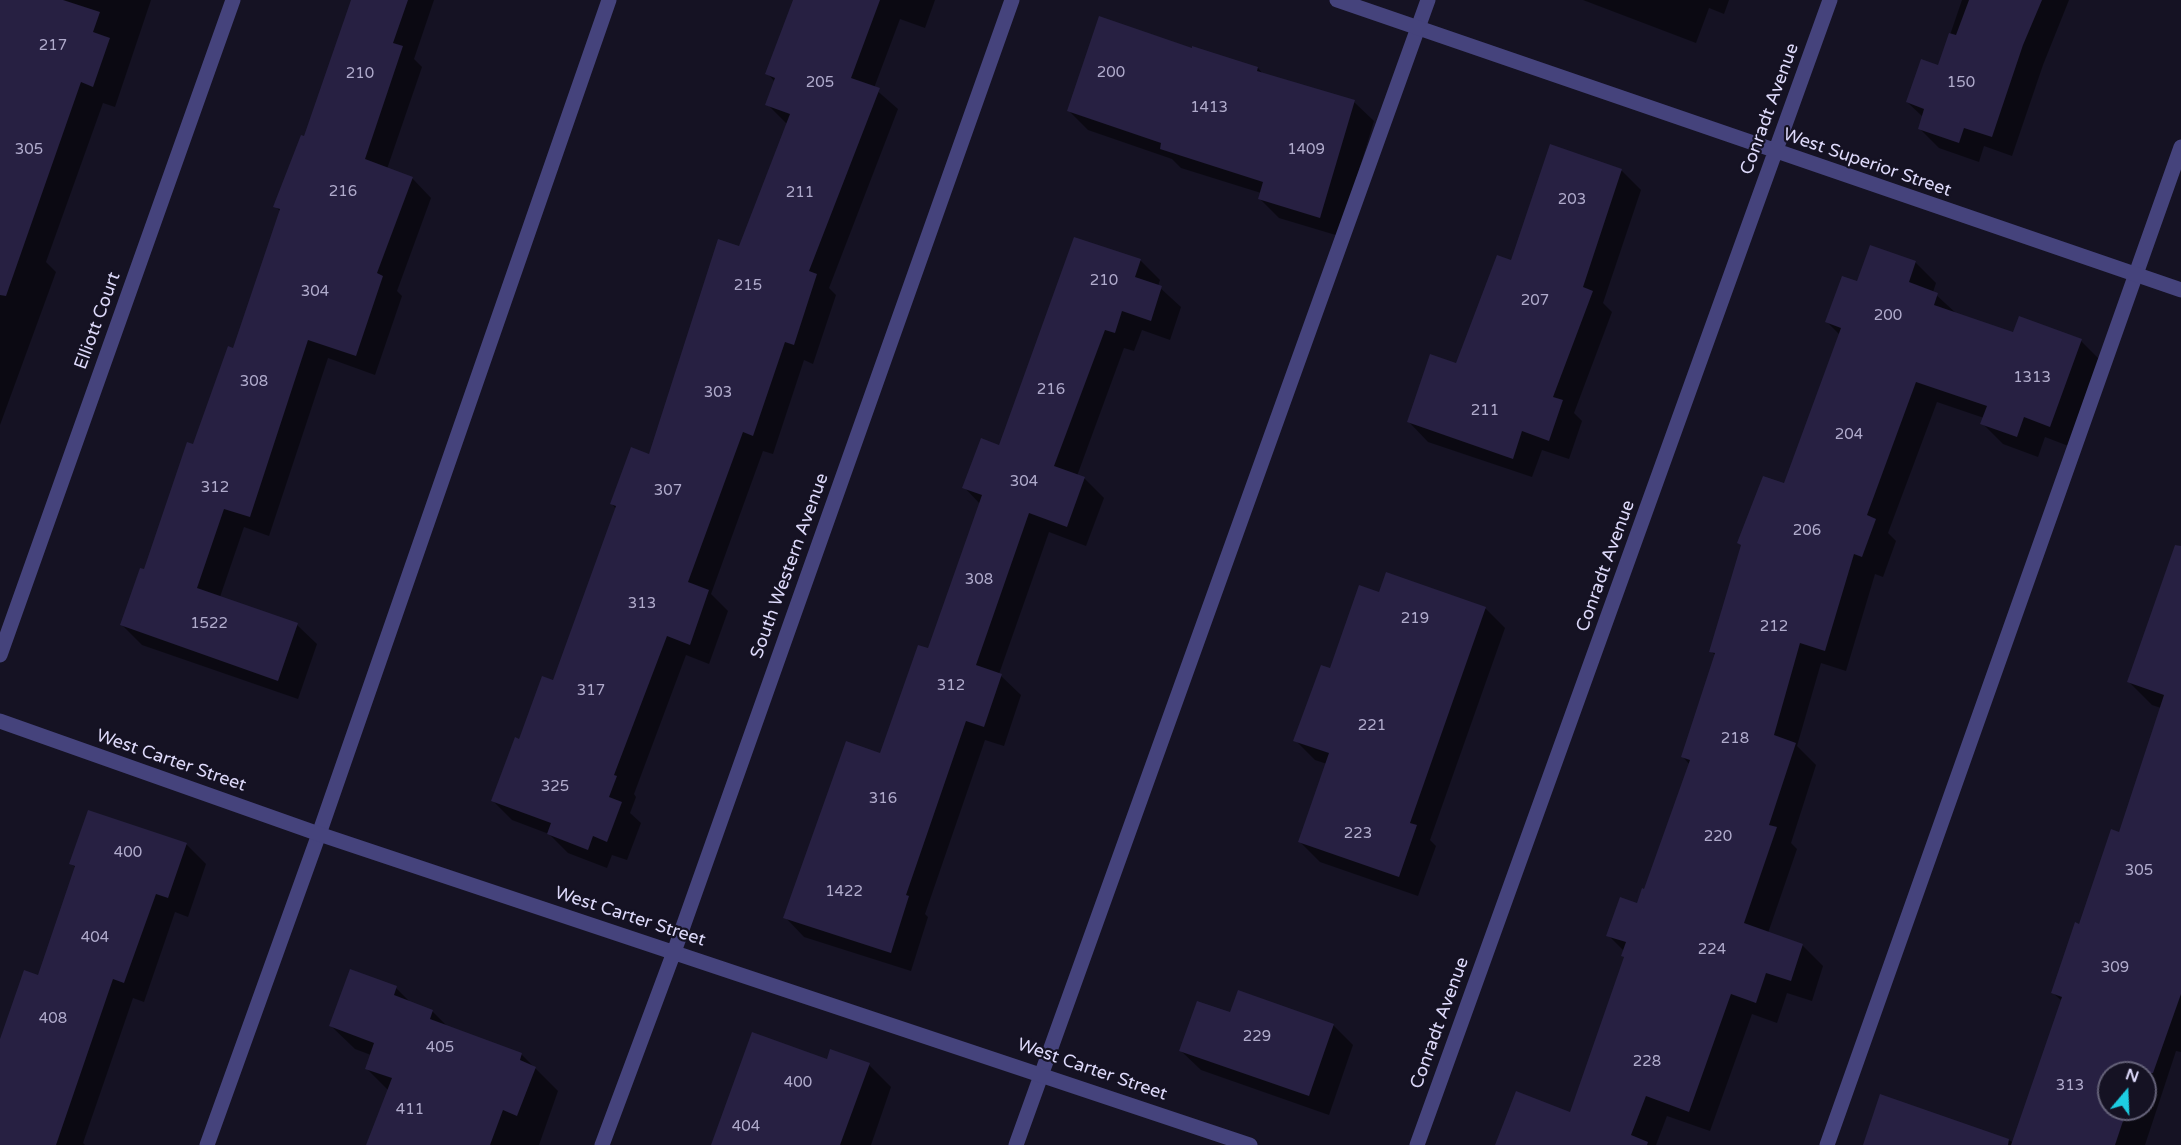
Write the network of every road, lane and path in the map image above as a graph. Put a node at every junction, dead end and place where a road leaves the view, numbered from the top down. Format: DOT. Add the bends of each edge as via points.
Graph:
graph roads {
  1 [pos="233,0"];
  2 [pos="609,0"];
  3 [pos="1012,0"];
  4 [pos="1337,0"];
  5 [pos="1428,0"];
  6 [pos="1830,0"];
  7 [pos="1419,27"];
  8 [pos="2181,147"];
  9 [pos="1776,152"];
  10 [pos="2136,275"];
  11 [pos="2181,290"];
  12 [pos="0,655"];
  13 [pos="0,721"];
  14 [pos="319,834"];
  15 [pos="674,952"];
  16 [pos="1042,1074"];
  17 [pos="207,1145"];
  18 [pos="602,1145"];
  19 [pos="1016,1145"];
  20 [pos="1250,1145"];
  21 [pos="1417,1145"];
  22 [pos="1827,1145"];
  1 -- 12 [label="street, Elliott Court"];
  2 -- 14 [label="street"];
  3 -- 15 [label="street, South Western Avenue"];
  4 -- 7 [label="street, West Superior Street"];
  5 -- 7 [label="street"];
  6 -- 9 [label="street, Conradt Avenue"];
  7 -- 9 [label="street, West Superior Street"];
  7 -- 16 [label="street"];
  8 -- 10 [label="street"];
  9 -- 10 [label="street, West Superior Street"];
  9 -- 21 [label="street, Conradt Avenue"];
  10 -- 11 [label="street, West Superior Street"];
  10 -- 22 [label="street"];
  13 -- 14 [label="street, West Carter Street"];
  14 -- 15 [label="street, West Carter Street"];
  14 -- 17 [label="street"];
  15 -- 16 [label="street, West Carter Street"];
  15 -- 18 [label="street, South Western Avenue"];
  16 -- 19 [label="street"];
  16 -- 20 [label="street, West Carter Street"];
}
